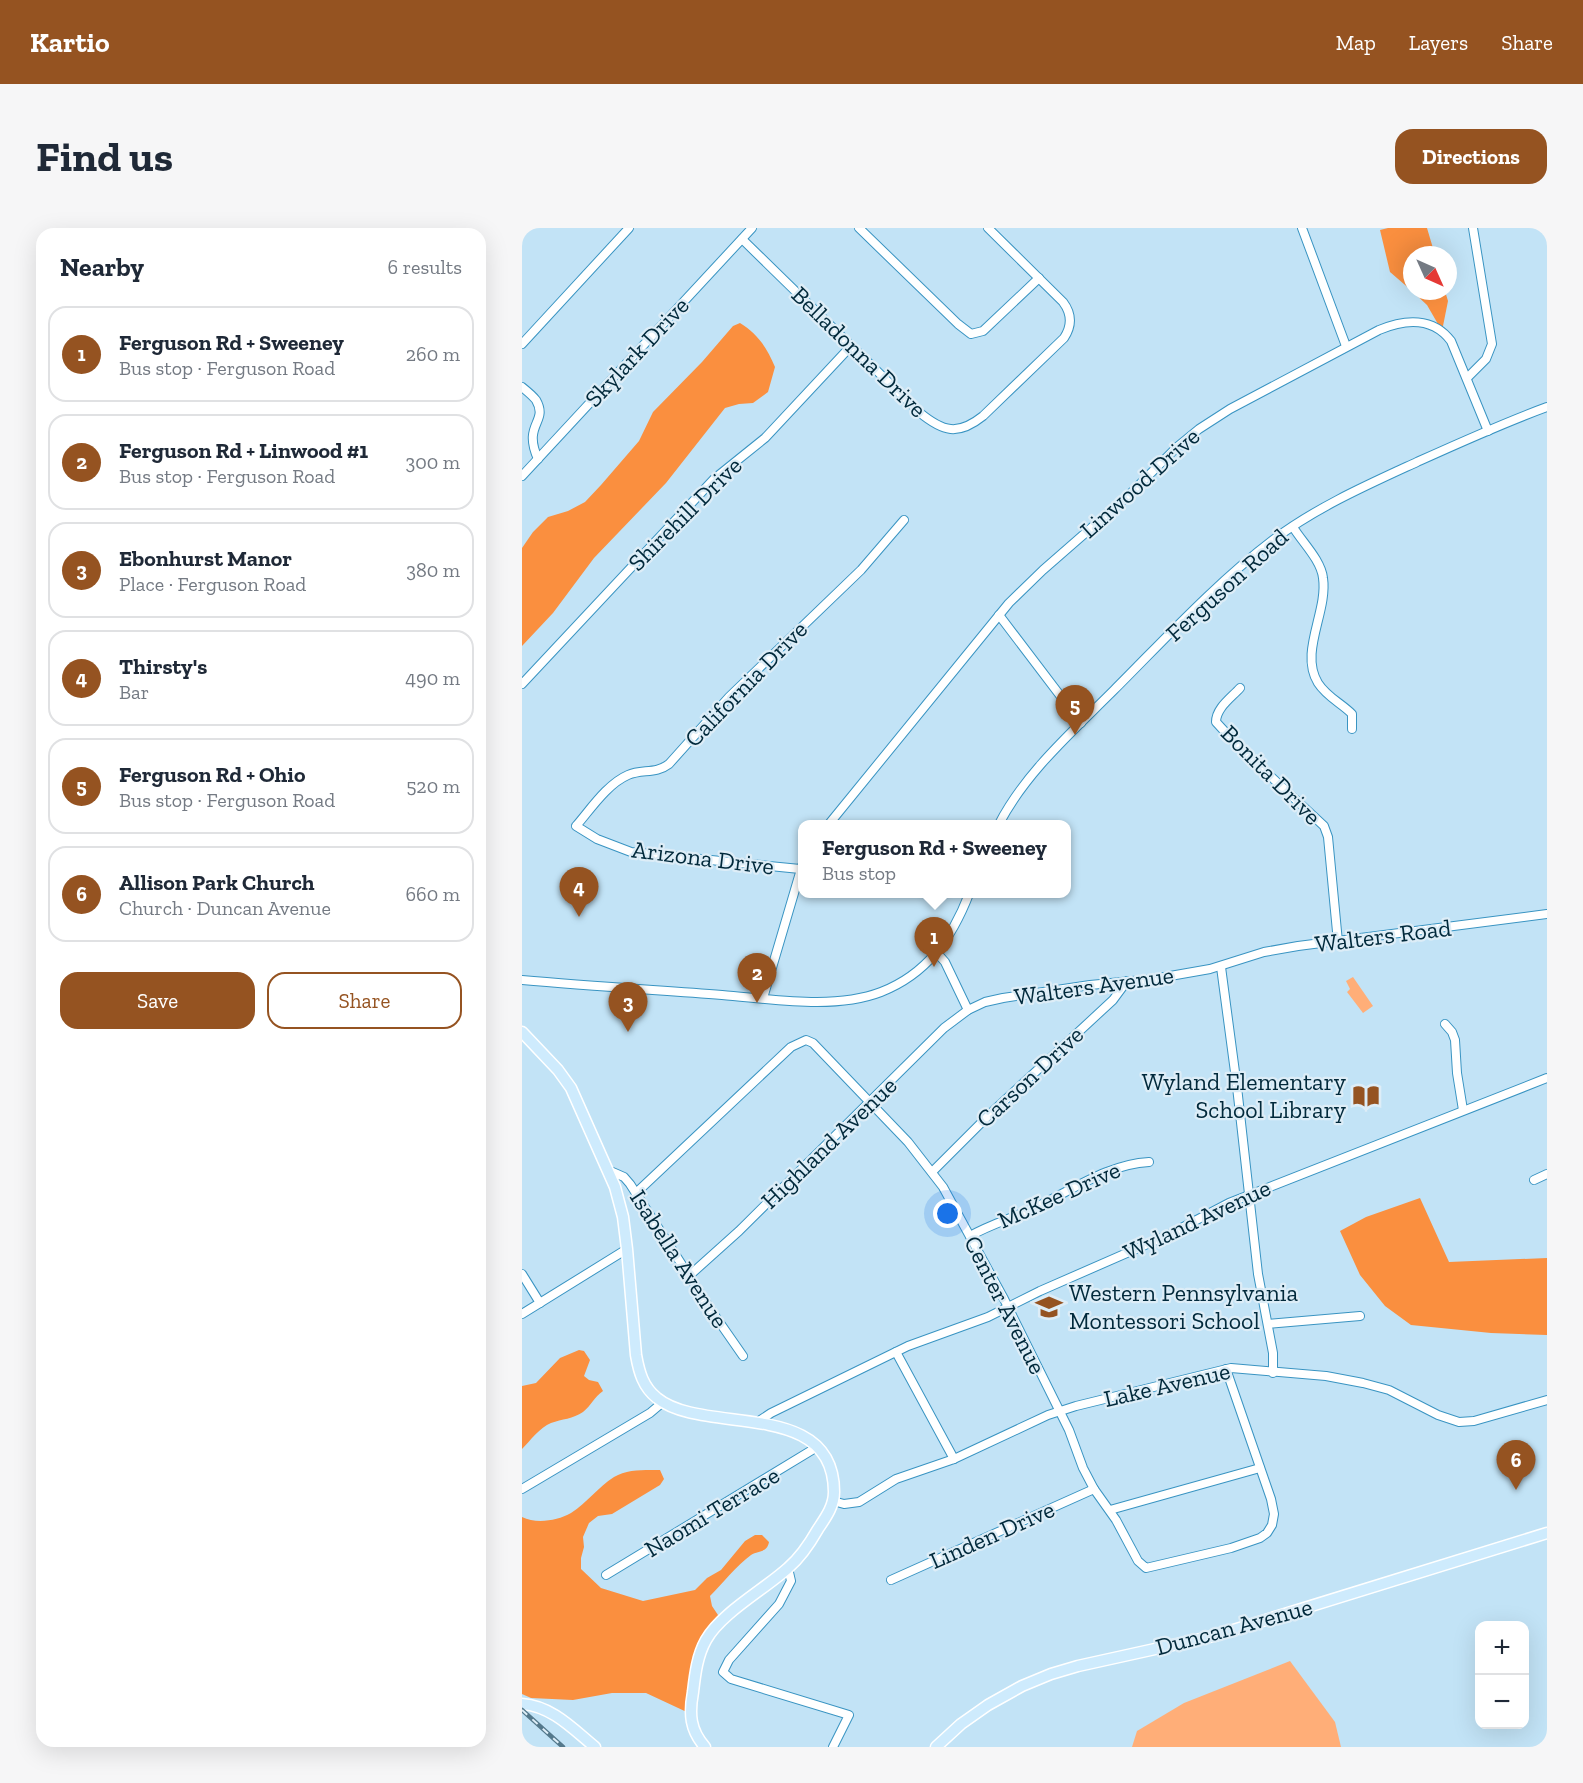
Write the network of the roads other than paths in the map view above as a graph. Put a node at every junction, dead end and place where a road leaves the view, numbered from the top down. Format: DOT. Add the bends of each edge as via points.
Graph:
graph roads {
  1 [pos="629,228"];
  2 [pos="752,228"];
  3 [pos="859,228"];
  4 [pos="1302,228"];
  5 [pos="1473,228"];
  6 [pos="990,229"];
  7 [pos="742,239"];
  8 [pos="1039,278"];
  9 [pos="522,344"];
  10 [pos="851,346"];
  11 [pos="1346,346"];
  12 [pos="1467,378"];
  13 [pos="522,387"];
  14 [pos="1547,407"];
  15 [pos="1488,431"];
  16 [pos="538,459"];
  17 [pos="522,476"];
  18 [pos="904,520"];
  19 [pos="1293,527"];
  20 [pos="999,615"];
  21 [pos="522,684"];
  22 [pos="1240,688"];
  23 [pos="1080,723"];
  24 [pos="1352,729"];
  25 [pos="833,820"];
  26 [pos="1002,820"];
  27 [pos="576,826"];
  28 [pos="798,868"];
  29 [pos="798,879"];
  30 [pos="967,898"];
  31 [pos="1547,914"];
  32 [pos="1338,942"];
  33 [pos="937,953"];
  34 [pos="1221,967"];
  35 [pos="522,980"];
  36 [pos="1127,981"];
  37 [pos="764,998"];
  38 [pos="968,1010"];
  39 [pos="1444,1024"];
  40 [pos="522,1032"];
  41 [pos="1547,1077"];
  42 [pos="869,1102"];
  43 [pos="1463,1110"];
  44 [pos="1149,1162"];
  45 [pos="608,1170"];
  46 [pos="932,1172"];
  47 [pos="1547,1174"];
  48 [pos="1534,1180"];
  49 [pos="636,1193"];
  50 [pos="1248,1195"];
  51 [pos="970,1236"];
  52 [pos="627,1249"];
  53 [pos="522,1274"];
  54 [pos="690,1275"];
  55 [pos="540,1303"];
  56 [pos="1008,1307"];
  57 [pos="522,1314"];
  58 [pos="1360,1316"];
  59 [pos="1268,1324"];
  60 [pos="896,1352"];
  61 [pos="743,1356"];
  62 [pos="1226,1369"];
  63 [pos="1273,1372"];
  64 [pos="1547,1400"];
  65 [pos="663,1402"];
  66 [pos="1060,1411"];
  67 [pos="756,1423"];
  68 [pos="817,1447"];
  69 [pos="954,1459"];
  70 [pos="1260,1468"];
  71 [pos="522,1489"];
  72 [pos="1094,1489"];
  73 [pos="833,1501"];
  74 [pos="1110,1510"];
  75 [pos="1547,1533"];
  76 [pos="788,1568"];
  77 [pos="606,1575"];
  78 [pos="891,1580"];
  79 [pos="522,1704"];
  80 [pos="595,1747"];
  81 [pos="705,1747"];
  82 [pos="833,1747"];
  83 [pos="936,1747"];
  1 -- 9 [label="street"];
  2 -- 7 [label="street, Skylark Drive"];
  3 -- 8 [label="street" via="971,334 983,331"];
  4 -- 11 [label="street"];
  5 -- 12 [label="street" via="1492,344 1486,359"];
  6 -- 8 [label="street, Belladonna Drive"];
  7 -- 10 [label="street, Belladonna Drive"];
  7 -- 16 [label="street, Skylark Drive"];
  8 -- 10 [label="street, Belladonna Drive" via="1068,310 1067,334 983,416 962,428 946,429 928,419"];
  10 -- 21 [label="street, Shirehill Drive" via="765,438 714,479"];
  11 -- 12 [label="street, Linwood Drive" via="1396,324 1429,324 1451,341"];
  11 -- 20 [label="street, Linwood Drive" via="1199,429 1032,580"];
  12 -- 15 [label="street, Linwood Drive"];
  13 -- 16 [label="street" via="538,406 524,437"];
  14 -- 15 [label="street, Ferguson Road"];
  15 -- 19 [label="street, Ferguson Road" via="1356,490"];
  16 -- 17 [label="street, Skylark Drive"];
  18 -- 27 [label="street, California Drive" via="861,570 723,703 669,764 618,781"];
  19 -- 23 [label="street, Ferguson Road" via="1230,576"];
  19 -- 24 [label="street" via="1318,564 1323,579 1312,657 1315,676 1326,694 1352,714"];
  20 -- 23 [label="street"];
  20 -- 25 [label="street, Linwood Drive"];
  22 -- 32 [label="street, Bonita Drive" via="1217,715 1216,722 1324,826"];
  23 -- 26 [label="street, Ferguson Road" via="1028,780"];
  27 -- 28 [label="street, Arizona Drive" via="631,852"];
  29 -- 37 [label="street"];
  30 -- 33 [label="street"];
  31 -- 32 [label="street, Walters Road"];
  32 -- 34 [label="street, Walters Road" via="1264,952"];
  33 -- 37 [label="street" via="904,981 866,997 823,1002"];
  33 -- 38 [label="street"];
  34 -- 36 [label="street, Walters Avenue"];
  34 -- 50 [label="street"];
  35 -- 37 [label="street"];
  36 -- 38 [label="street, Walters Avenue" via="1003,998"];
  36 -- 46 [label="street, Carson Drive" via="1113,1000"];
  38 -- 42 [label="street, Highland Avenue" via="944,1028"];
  39 -- 43 [label="street" via="1455,1040"];
  40 -- 45 [label="main road" via="566,1080"];
  41 -- 43 [label="street, Wyland Avenue"];
  42 -- 46 [label="street, Center Avenue"];
  42 -- 49 [label="street, Center Avenue" via="813,1043 797,1043"];
  42 -- 54 [label="street, Highland Avenue"];
  43 -- 50 [label="street, Wyland Avenue"];
  44 -- 51 [label="street, McKee Drive" via="1127,1165"];
  45 -- 49 [label="street, Isabella Avenue" via="624,1177"];
  45 -- 52 [label="main road" via="620,1203"];
  46 -- 51 [label="street, Center Avenue"];
  47 -- 48 [label="street"];
  49 -- 54 [label="street, Isabella Avenue"];
  50 -- 56 [label="street, Wyland Avenue"];
  50 -- 59 [label="street"];
  51 -- 56 [label="street, Center Avenue"];
  52 -- 55 [label="street"];
  52 -- 65 [label="main road" via="638,1368 646,1386"];
  53 -- 55 [label="street"];
  54 -- 61 [label="street, Isabella Avenue"];
  55 -- 57 [label="street"];
  56 -- 60 [label="street, Wyland Avenue"];
  56 -- 66 [label="street, Center Avenue"];
  58 -- 59 [label="street"];
  59 -- 63 [label="street"];
  60 -- 67 [label="street, Wyland Avenue"];
  60 -- 69 [label="street"];
  62 -- 63 [label="street, Lake Avenue"];
  62 -- 66 [label="street, Lake Avenue"];
  62 -- 70 [label="street"];
  63 -- 64 [label="street, Lake Avenue" via="1363,1383 1399,1394 1459,1422"];
  65 -- 67 [label="main road" via="685,1411"];
  65 -- 71 [label="street"];
  66 -- 69 [label="street, Lake Avenue"];
  66 -- 72 [label="street, Center Avenue"];
  67 -- 68 [label="main road" via="794,1432"];
  68 -- 73 [label="main road" via="831,1474"];
  68 -- 77 [label="street, Naomi Terrace"];
  69 -- 73 [label="street, Lake Avenue" via="896,1479 855,1504"];
  70 -- 74 [label="street"];
  70 -- 74 [label="street, Center Avenue" via="1271,1499 1272,1525 1254,1541 1231,1548 1146,1568 1135,1556"];
  72 -- 74 [label="street, Center Avenue"];
  72 -- 78 [label="street, Linden Drive"];
  73 -- 76 [label="main road" via="810,1542"];
  75 -- 83 [label="main road, Duncan Avenue" via="1214,1636 1051,1674 988,1705"];
  76 -- 81 [label="main road" via="723,1621 706,1640 695,1674 691,1714 693,1728"];
  76 -- 82 [label="street" via="791,1581 779,1604 723,1672 731,1679 849,1715"];
  79 -- 80 [label="main road" via="547,1710"];
}
